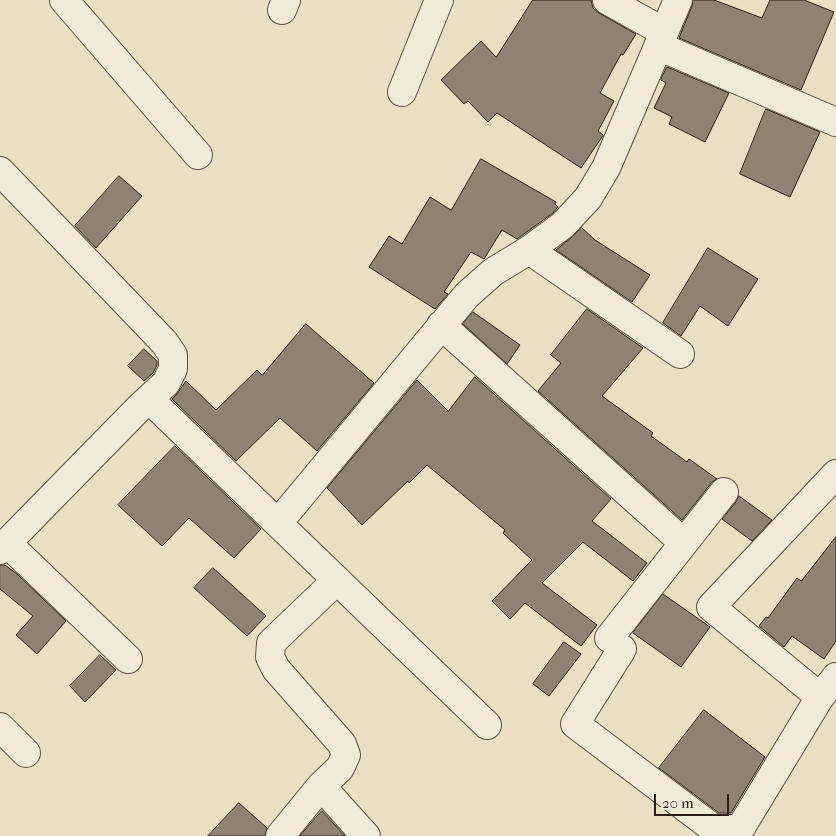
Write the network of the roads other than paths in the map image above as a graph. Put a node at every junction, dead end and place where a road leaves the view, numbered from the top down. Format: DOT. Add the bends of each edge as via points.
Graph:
graph roads {
  1 [pos="64,0"];
  2 [pos="439,0"];
  3 [pos="607,0"];
  4 [pos="678,0"];
  5 [pos="661,39"];
  6 [pos="402,92"];
  7 [pos="836,122"];
  8 [pos="198,155"];
  9 [pos="0,171"];
  10 [pos="529,250"];
  11 [pos="441,325"];
  12 [pos="680,354"];
  13 [pos="149,399"];
  14 [pos="836,474"];
  15 [pos="724,492"];
  16 [pos="278,523"];
  17 [pos="684,542"];
  18 [pos="4,546"];
  19 [pos="337,580"];
  20 [pos="128,660"];
  21 [pos="828,687"];
  22 [pos="488,725"];
  23 [pos="0,727"];
  24 [pos="26,753"];
  25 [pos="321,786"];
  26 [pos="280,836"];
  27 [pos="366,836"];
  1 -- 8 [label="street"];
  2 -- 6 [label="street"];
  3 -- 5 [label="street"];
  4 -- 5 [label="street"];
  5 -- 7 [label="street"];
  5 -- 10 [label="street" via="606,168 588,198 563,225"];
  9 -- 13 [label="street" via="173,355 173,369 166,383"];
  10 -- 11 [label="street" via="493,272 467,294"];
  10 -- 12 [label="street"];
  11 -- 16 [label="street"];
  11 -- 17 [label="street"];
  13 -- 16 [label="street"];
  13 -- 18 [label="street"];
  14 -- 21 [label="street" via="711,607"];
  15 -- 17 [label="street"];
  16 -- 19 [label="street"];
  17 -- 21 [label="street" via="615,644 575,724 714,829 740,829"];
  18 -- 20 [label="street"];
  19 -- 22 [label="street"];
  19 -- 25 [label="street" via="271,643 270,657 276,669 342,744 346,756 340,768"];
  23 -- 24 [label="street"];
  25 -- 26 [label="street"];
  25 -- 27 [label="street"];
}
